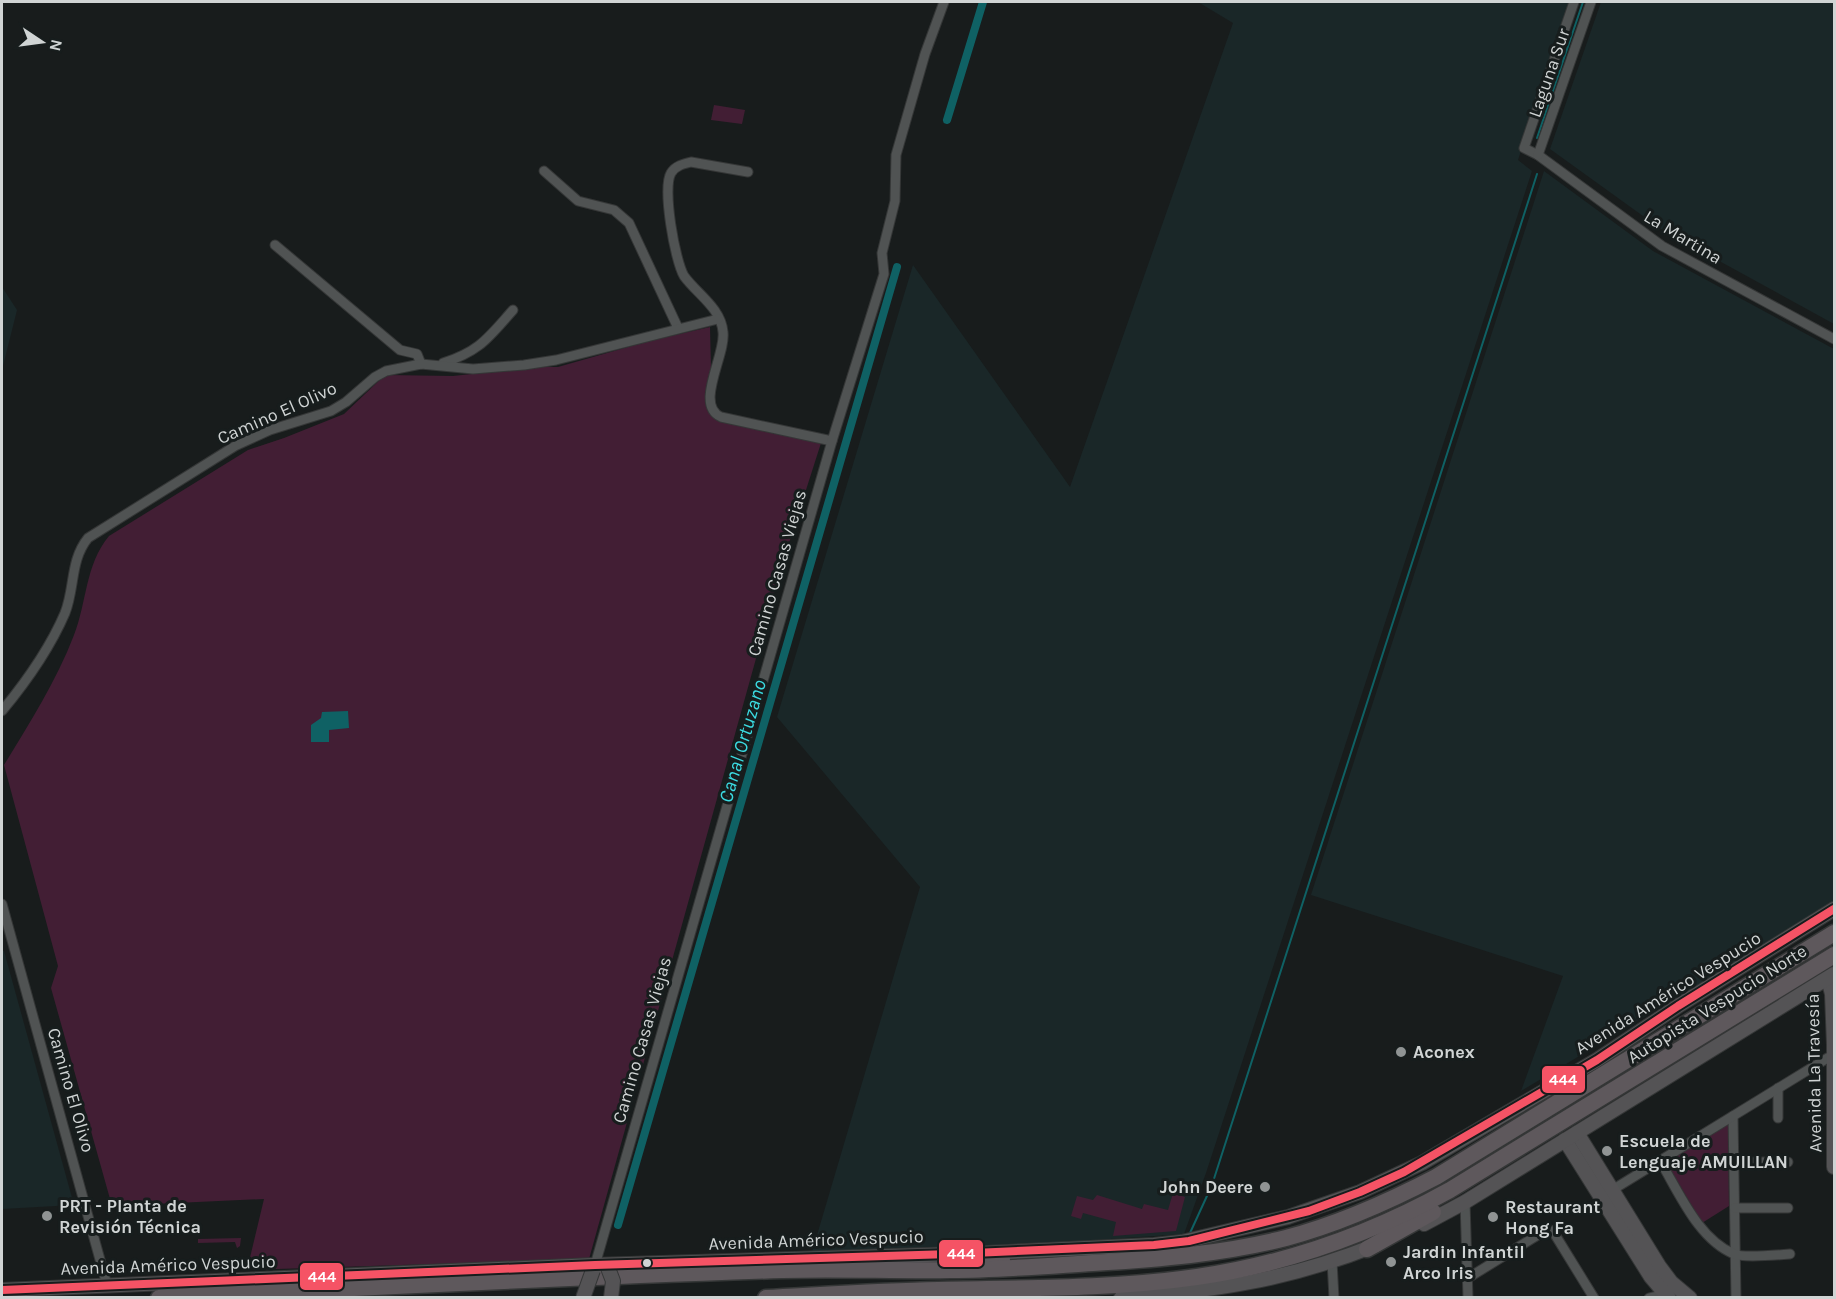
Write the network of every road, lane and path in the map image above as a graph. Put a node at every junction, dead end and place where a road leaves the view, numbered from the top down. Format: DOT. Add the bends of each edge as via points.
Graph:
graph roads {
  1 [pos="944,2"];
  2 [pos="1581,5"];
  3 [pos="1524,148"];
  4 [pos="1538,155"];
  5 [pos="544,171"];
  6 [pos="748,172"];
  7 [pos="275,245"];
  8 [pos="513,310"];
  9 [pos="718,319"];
  10 [pos="678,328"];
  11 [pos="1834,339"];
  12 [pos="421,364"];
  13 [pos="438,365"];
  14 [pos="832,441"];
  15 [pos="2,711"];
  16 [pos="2,904"];
  17 [pos="1834,909"];
  18 [pos="1834,933"];
  19 [pos="1834,955"];
  20 [pos="1831,977"];
  21 [pos="1834,1054"];
  22 [pos="1778,1088"];
  23 [pos="1834,1103"];
  24 [pos="1733,1116"];
  25 [pos="1778,1118"];
  26 [pos="1571,1136"];
  27 [pos="1508,1155"];
  28 [pos="1660,1161"];
  29 [pos="1734,1162"];
  30 [pos="1788,1162"];
  31 [pos="1834,1167"];
  32 [pos="1606,1194"];
  33 [pos="1465,1202"];
  34 [pos="1735,1208"];
  35 [pos="1788,1208"];
  36 [pos="1367,1249"];
  37 [pos="951,1254"];
  38 [pos="1790,1254"];
  39 [pos="1735,1255"];
  40 [pos="1332,1261"];
  41 [pos="599,1265"];
  42 [pos="1056,1266"];
  43 [pos="1468,1278"];
  44 [pos="108,1285"];
  45 [pos="991,1289"];
  46 [pos="2,1290"];
  47 [pos="586,1295"];
  48 [pos="1188,1295"];
  49 [pos="1667,1296"];
  50 [pos="159,1298"];
  51 [pos="610,1298"];
  52 [pos="766,1298"];
  53 [pos="951,1298"];
  54 [pos="1121,1298"];
  55 [pos="1334,1298"];
  56 [pos="1468,1298"];
  57 [pos="1594,1298"];
  58 [pos="1649,1298"];
  59 [pos="1690,1298"];
  60 [pos="1736,1298"];
  1 -- 14 [label="street, Camino Casas Viejas" via="896,154 895,201 882,253 884,274"];
  2 -- 3 [label="street, Laguna Sur"];
  2 -- 4 [label="street, Laguna Sur"];
  3 -- 4 [label="street, La Martina"];
  4 -- 11 [label="street, La Martina" via="1662,246"];
  5 -- 10 [label="street" via="578,201 614,210 629,223"];
  6 -- 9 [label="street" via="691,162 671,172 668,186 678,263"];
  7 -- 12 [label="street" via="400,350 417,354"];
  8 -- 13 [label="street" via="482,345"];
  9 -- 10 [label="street, Camino El Olivo"];
  9 -- 14 [label="street" via="723,332 710,393 712,411 721,417"];
  10 -- 13 [label="street, Camino El Olivo" via="524,365 473,369"];
  12 -- 13 [label="street, Camino El Olivo"];
  12 -- 15 [label="street, Camino El Olivo" via="386,371 331,411 270,430 235,446 93,534 77,557 66,611 58,628"];
  14 -- 41 [label="street, Camino Casas Viejas"];
  16 -- 44 [label="street, Camino El Olivo"];
  17 -- 37 [label="main road, Avenida Américo Vespucio" via="1604,1055 1444,1150 1346,1198 1288,1217 1182,1242"];
  18 -- 42 [label="highway, Autopista Vespucio Norte" via="1458,1165 1371,1209 1307,1232 1242,1248"];
  19 -- 27 [label="highway, Autopista Vespucio Norte"];
  20 -- 21 [label="main road, Avenida La Travesía"];
  20 -- 26 [label="main road"];
  21 -- 22 [label="street"];
  21 -- 23 [label="main road, Avenida La Travesía"];
  22 -- 24 [label="street"];
  22 -- 25 [label="street"];
  23 -- 31 [label="main road, Avenida La Travesía"];
  24 -- 28 [label="street"];
  24 -- 29 [label="street"];
  26 -- 32 [label="main road"];
  26 -- 33 [label="main road"];
  27 -- 36 [label="highway" via="1463,1194"];
  27 -- 45 [label="highway, Autopista Vespucio Norte" via="1387,1222 1272,1262 1173,1280"];
  28 -- 32 [label="street"];
  28 -- 39 [label="street" via="1699,1227"];
  29 -- 30 [label="street"];
  29 -- 34 [label="street"];
  32 -- 49 [label="main road" via="1651,1277"];
  32 -- 59 [label="main road" via="1671,1282"];
  33 -- 36 [label="main road"];
  33 -- 43 [label="street"];
  34 -- 35 [label="street"];
  34 -- 39 [label="street"];
  36 -- 40 [label="main road"];
  37 -- 41 [label="main road, Avenida Américo Vespucio"];
  37 -- 42 [label="highway"];
  38 -- 39 [label="street"];
  39 -- 60 [label="street"];
  40 -- 48 [label="main road" via="1264,1281"];
  40 -- 55 [label="street"];
  41 -- 44 [label="main road, Avenida Américo Vespucio"];
  41 -- 47 [label="main road, bridge"];
  41 -- 51 [label="main road, bridge" via="613,1284"];
  42 -- 50 [label="highway, Autopista Vespucio Norte" via="783,1270"];
  43 -- 56 [label="street"];
  43 -- 57 [label="street" via="1550,1230"];
  44 -- 46 [label="main road, Avenida Américo Vespucio"];
  45 -- 52 [label="highway, Autopista Vespucio Norte"];
  45 -- 53 [label="highway"];
  48 -- 54 [label="main road"];
  49 -- 58 [label="street"];
}
